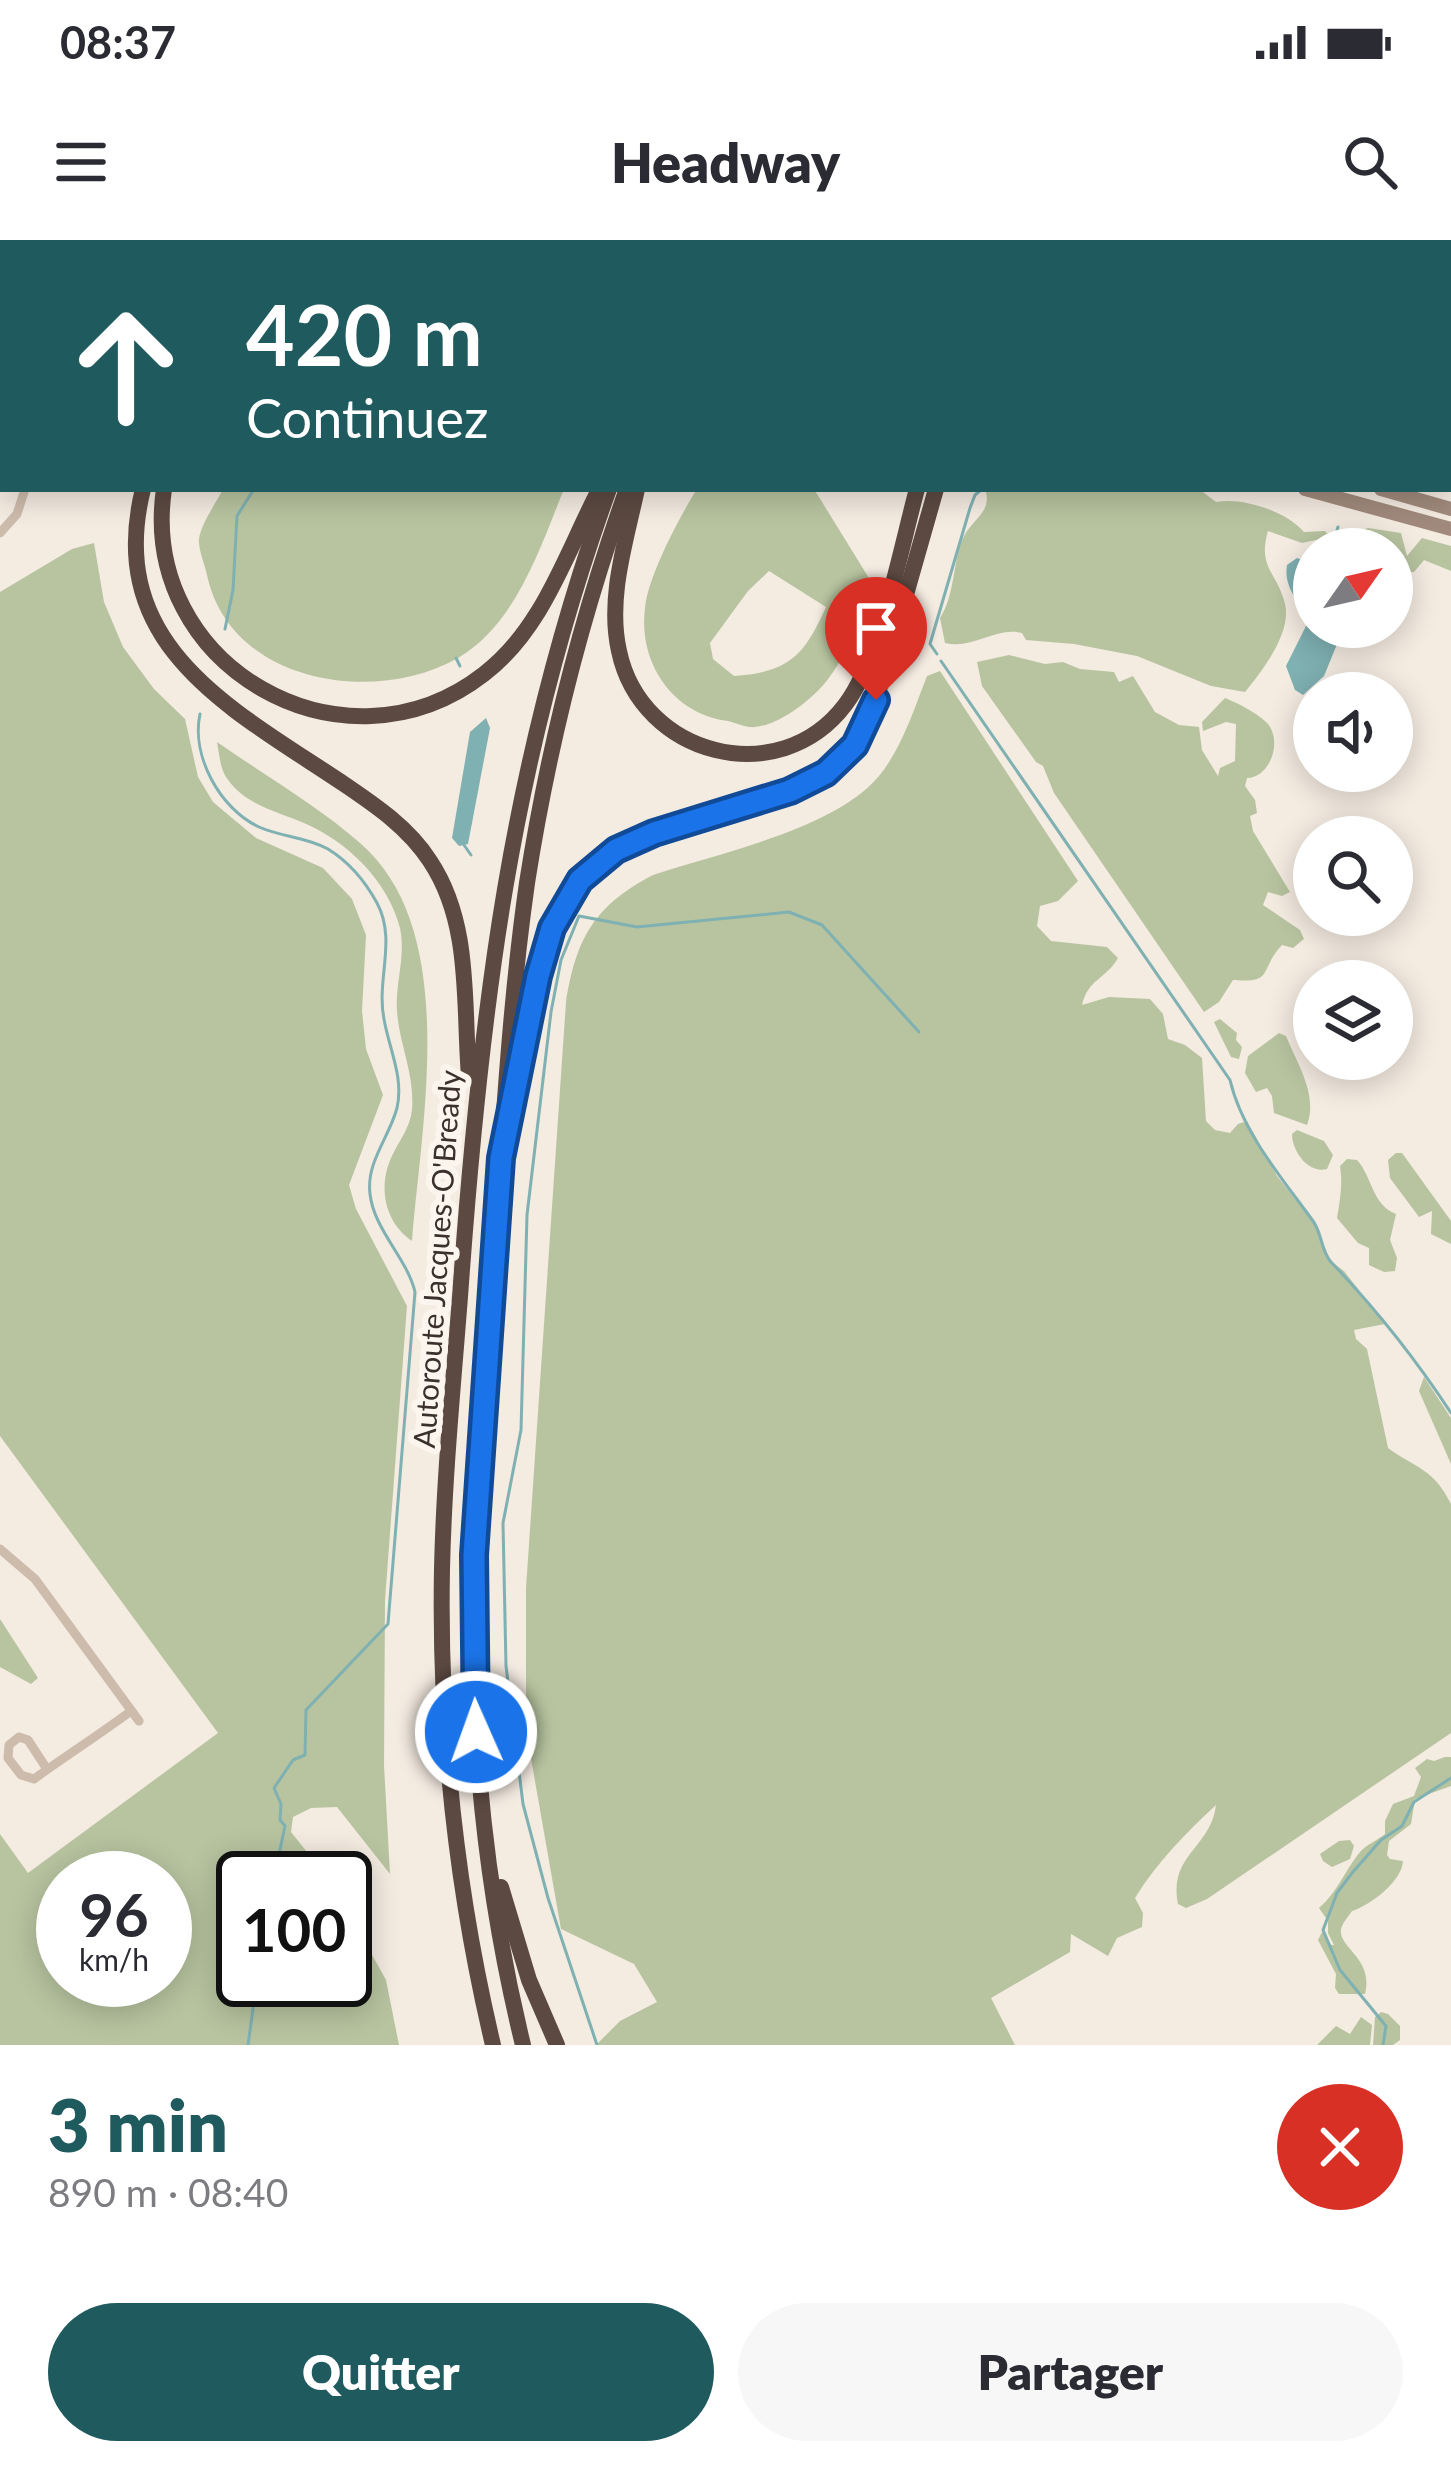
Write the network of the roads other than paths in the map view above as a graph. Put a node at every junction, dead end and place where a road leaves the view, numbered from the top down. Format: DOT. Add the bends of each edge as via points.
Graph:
graph roads {
  1 [pos="24,492"];
  2 [pos="142,492"];
  3 [pos="164,492"];
  4 [pos="598,492"];
  5 [pos="608,492"];
  6 [pos="626,492"];
  7 [pos="636,492"];
  8 [pos="916,492"];
  9 [pos="935,492"];
  10 [pos="1316,492"];
  11 [pos="1392,492"];
  12 [pos="1451,508"];
  13 [pos="1451,529"];
  14 [pos="0,533"];
  15 [pos="473,1124"];
  16 [pos="501,1158"];
  17 [pos="0,1549"];
  18 [pos="45,1766"];
  19 [pos="484,1828"];
  20 [pos="474,1956"];
  21 [pos="483,2045"];
  22 [pos="493,2045"];
  23 [pos="523,2045"];
  24 [pos="557,2045"];
  1 -- 14 [label="street"];
  2 -- 15 [label="highway" via="140,581 173,655 224,703 396,822 439,875 461,950"];
  3 -- 4 [label="highway" via="170,578 211,649 286,701 368,716 436,702 497,663 540,608"];
  5 -- 15 [label="highway, Autoroute Jacques-O'Bready" via="518,804"];
  6 -- 16 [label="highway, Autoroute Jacques-O'Bready" via="585,619 542,800 517,965"];
  7 -- 8 [label="highway" via="616,596 625,673 671,732 710,751 747,755 802,741 850,698 869,660"];
  9 -- 16 [label="highway" via="874,705 846,756 795,790 625,845 567,898 541,965"];
  10 -- 13 [label="main road"];
  11 -- 12 [label="main road"];
  15 -- 20 [label="highway, Autoroute Jacques-O'Bready" via="442,1635 451,1800"];
  16 -- 19 [label="highway, Autoroute Jacques-O'Bready" via="474,1555"];
  17 -- 18 [label="street" via="35,1579 135,1716"];
  18 -- 18 [label="street" via="28,1739 9,1745 8,1758 24,1778"];
  19 -- 23 [label="highway, Autoroute Jacques-O'Bready"];
  19 -- 24 [label="highway"];
  20 -- 21 [label="highway"];
  20 -- 22 [label="highway, Autoroute Jacques-O'Bready"];
}
